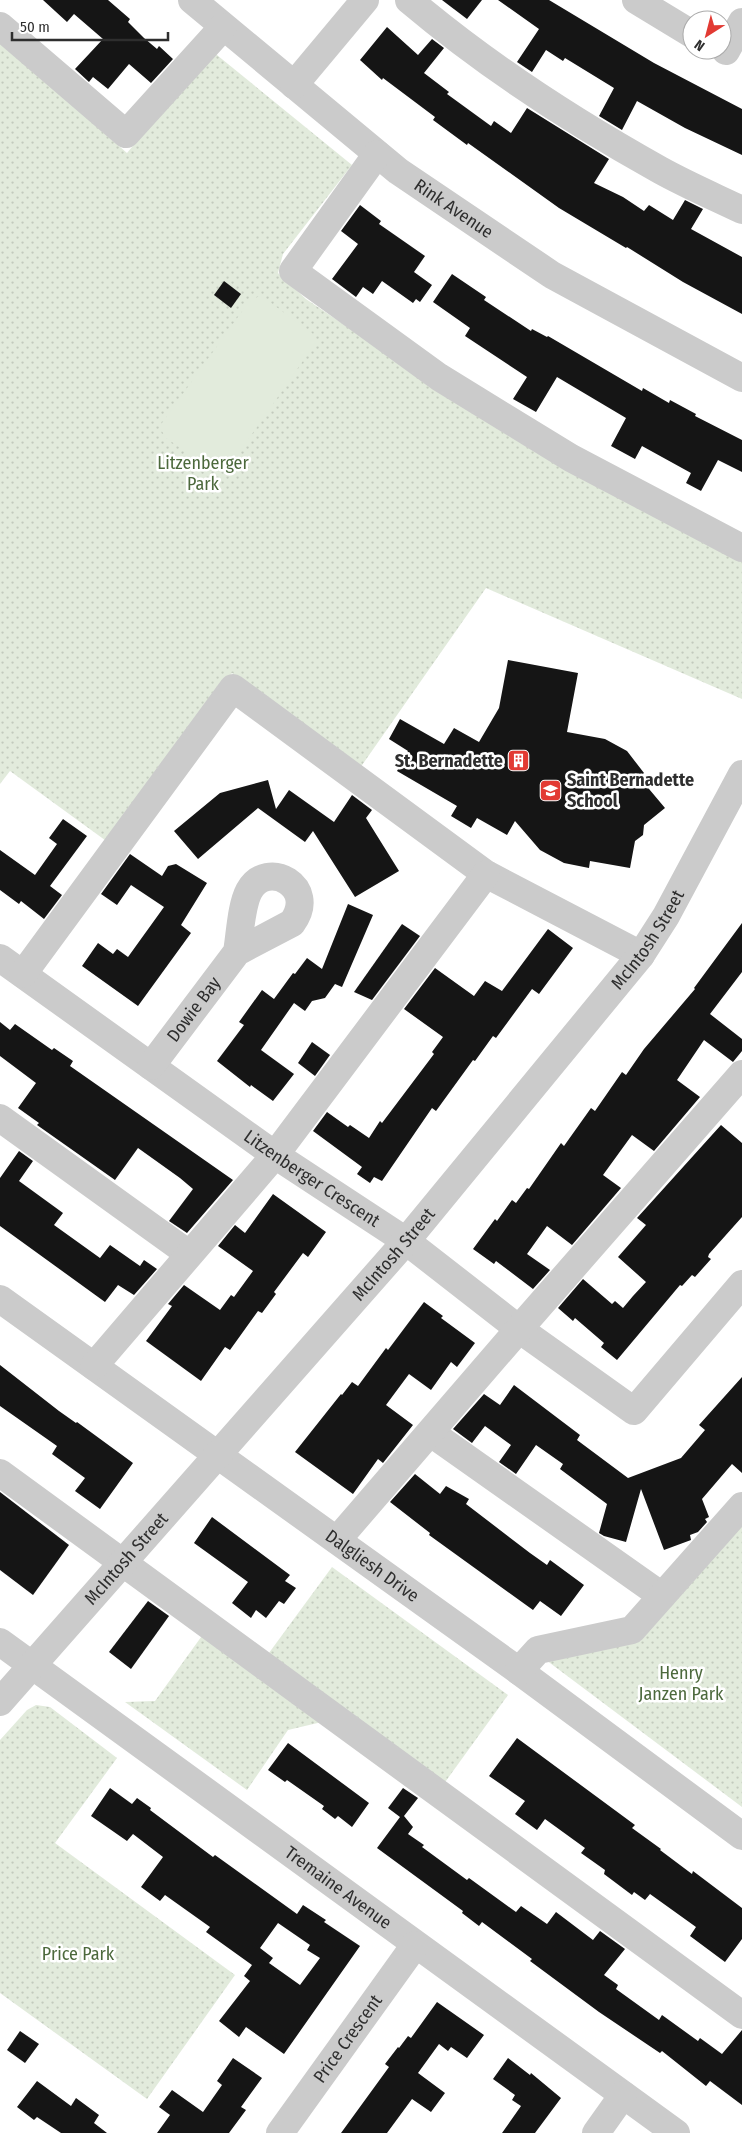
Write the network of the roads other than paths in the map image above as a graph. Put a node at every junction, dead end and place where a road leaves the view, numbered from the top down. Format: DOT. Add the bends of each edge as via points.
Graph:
graph roads {
  1 [pos="192,0"];
  2 [pos="364,0"];
  3 [pos="410,0"];
  4 [pos="636,0"];
  5 [pos="742,22"];
  6 [pos="0,26"];
  7 [pos="223,27"];
  8 [pos="682,28"];
  9 [pos="732,48"];
  10 [pos="294,86"];
  11 [pos="377,154"];
  12 [pos="742,210"];
  13 [pos="742,378"];
  14 [pos="742,548"];
  15 [pos="742,774"];
  16 [pos="486,874"];
  17 [pos="237,952"];
  18 [pos="641,955"];
  19 [pos="0,958"];
  20 [pos="23,974"];
  21 [pos="151,1066"];
  22 [pos="742,1074"];
  23 [pos="0,1118"];
  24 [pos="276,1155"];
  25 [pos="406,1241"];
  26 [pos="189,1254"];
  27 [pos="742,1284"];
  28 [pos="0,1299"];
  29 [pos="519,1329"];
  30 [pos="94,1366"];
  31 [pos="430,1433"];
  32 [pos="218,1456"];
  33 [pos="0,1473"];
  34 [pos="742,1506"];
  35 [pos="337,1540"];
  36 [pos="122,1562"];
  37 [pos="662,1596"];
  38 [pos="0,1642"];
  39 [pos="32,1665"];
  40 [pos="520,1672"];
  41 [pos="0,1702"];
  42 [pos="742,1836"];
  43 [pos="415,1945"];
  44 [pos="742,2015"];
  45 [pos="623,2095"];
  46 [pos="280,2133"];
  47 [pos="596,2133"];
  48 [pos="676,2133"];
  1 -- 7 [label="street, Rink Avenue"];
  2 -- 10 [label="street"];
  3 -- 12 [label="street" via="538,97 661,171"];
  4 -- 8 [label="street"];
  5 -- 9 [label="street"];
  6 -- 7 [label="street" via="126,134"];
  7 -- 10 [label="street, Rink Avenue"];
  10 -- 11 [label="street, Rink Avenue"];
  11 -- 13 [label="street, Rink Avenue" via="552,276"];
  11 -- 14 [label="street" via="293,271 439,377 571,458"];
  15 -- 18 [label="street, McIntosh Street" via="666,916"];
  16 -- 18 [label="street"];
  16 -- 20 [label="street" via="233,688"];
  16 -- 24 [label="street"];
  17 -- 21 [label="street, Dowie Bay"];
  18 -- 25 [label="street, McIntosh Street"];
  19 -- 20 [label="street, Litzenberger Crescent"];
  20 -- 21 [label="street, Litzenberger Crescent"];
  21 -- 24 [label="street, Litzenberger Crescent"];
  22 -- 29 [label="street"];
  23 -- 26 [label="street"];
  24 -- 25 [label="street, Litzenberger Crescent"];
  24 -- 26 [label="street"];
  25 -- 29 [label="street, Litzenberger Crescent"];
  25 -- 32 [label="street, McIntosh Street"];
  26 -- 30 [label="street"];
  27 -- 29 [label="street, Litzenberger Crescent" via="634,1411"];
  28 -- 30 [label="street, Dalgliesh Drive"];
  29 -- 31 [label="street"];
  30 -- 32 [label="street, Dalgliesh Drive"];
  31 -- 35 [label="street"];
  31 -- 37 [label="street"];
  32 -- 35 [label="street, Dalgliesh Drive"];
  32 -- 36 [label="street, McIntosh Street"];
  33 -- 36 [label="street"];
  34 -- 37 [label="street"];
  35 -- 40 [label="street, Dalgliesh Drive"];
  36 -- 39 [label="street, McIntosh Street"];
  36 -- 44 [label="street"];
  37 -- 40 [label="street" via="632,1630 538,1650"];
  38 -- 39 [label="street, Tremaine Avenue"];
  39 -- 41 [label="street, McIntosh Street"];
  39 -- 43 [label="street, Tremaine Avenue"];
  40 -- 42 [label="street, Dalgliesh Drive"];
  43 -- 45 [label="street, Tremaine Avenue"];
  43 -- 46 [label="street, Price Crescent"];
  45 -- 47 [label="street"];
  45 -- 48 [label="street, Tremaine Avenue"];
}
